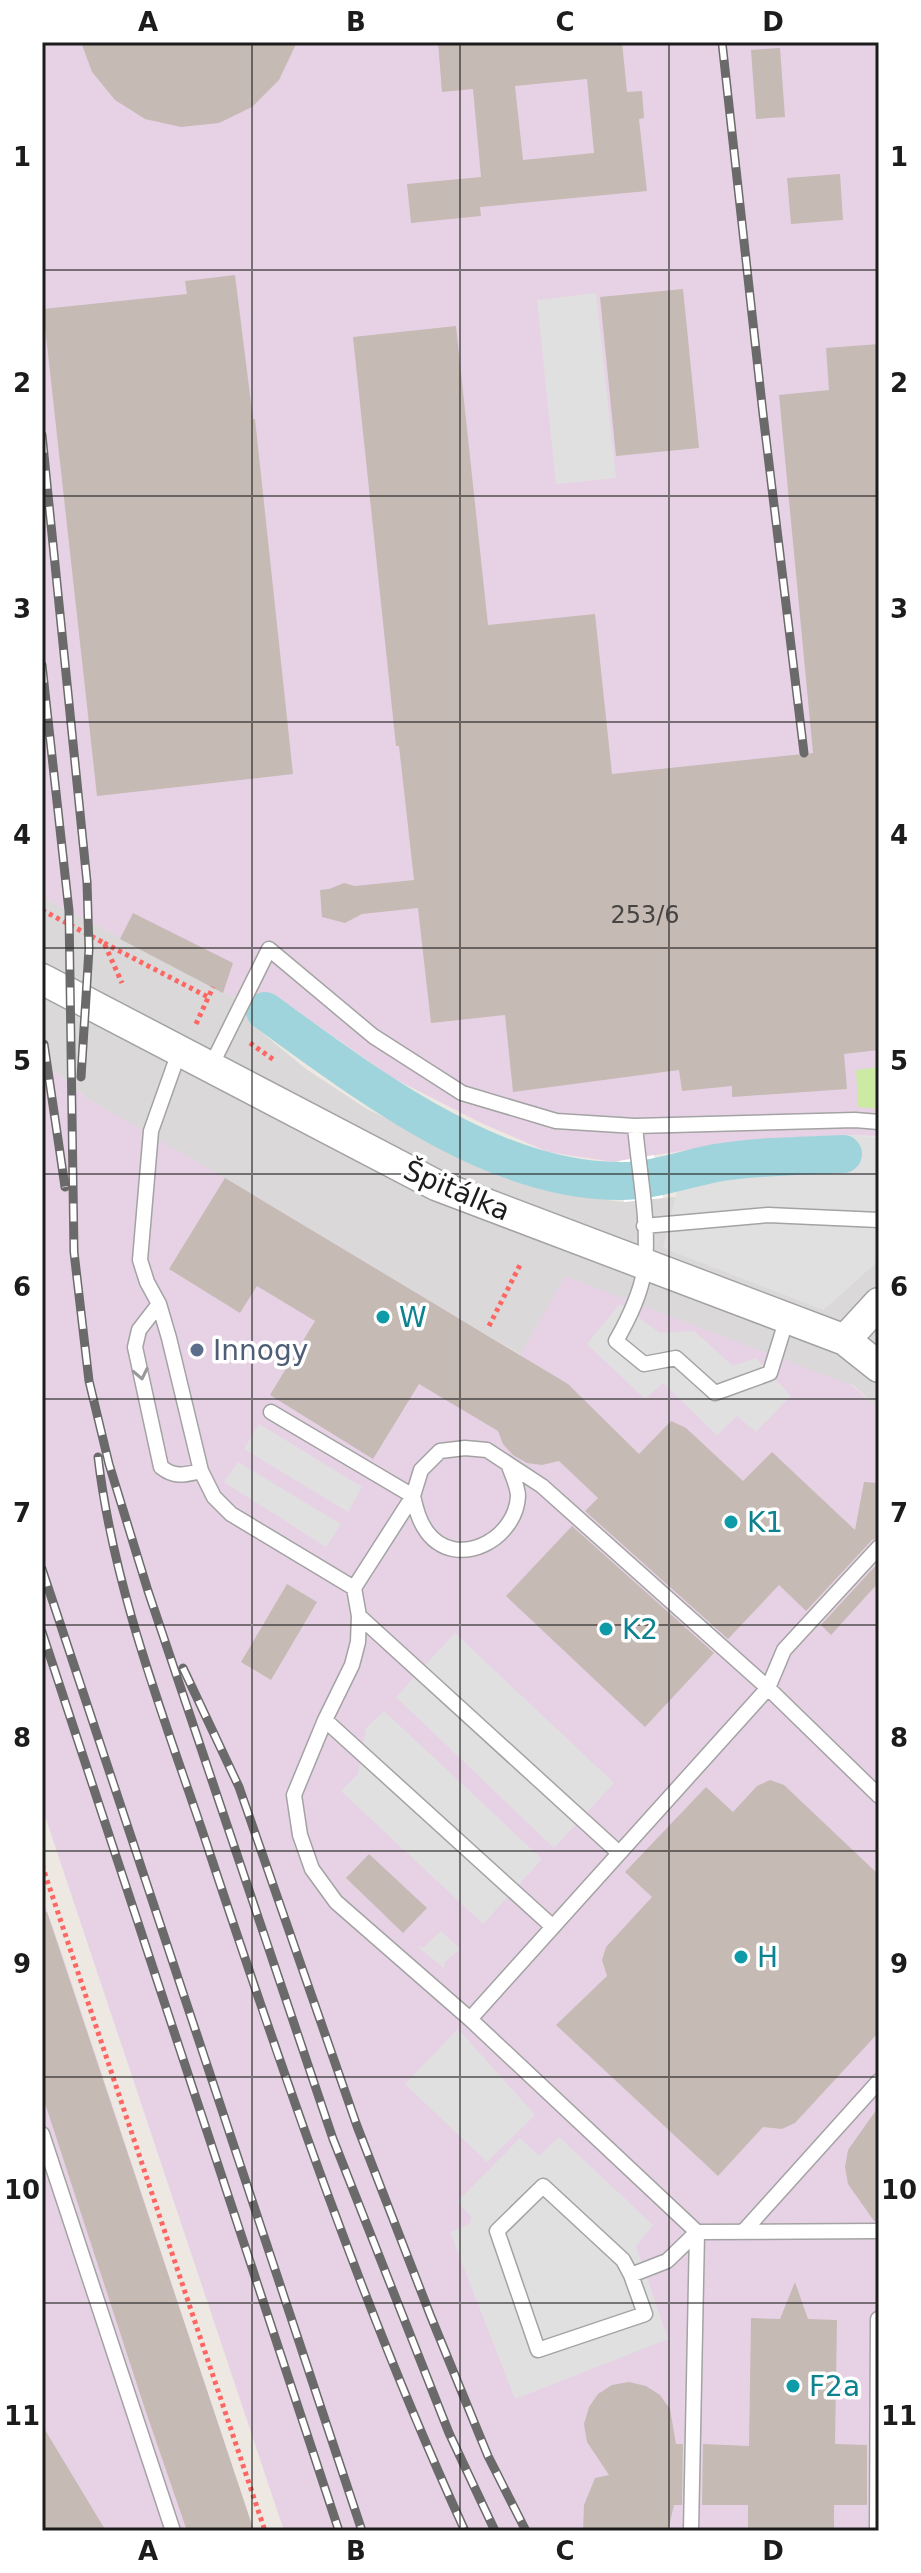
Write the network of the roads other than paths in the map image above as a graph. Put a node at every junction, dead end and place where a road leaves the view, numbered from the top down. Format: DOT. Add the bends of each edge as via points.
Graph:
graph roads {
  1 [pos="42,979"];
  2 [pos="179,1052"];
  3 [pos="210,1068"];
  4 [pos="879,1122"];
  5 [pos="635,1126"];
  6 [pos="879,1220"];
  7 [pos="644,1226"];
  8 [pos="645,1265"];
  9 [pos="879,1303"];
  10 [pos="159,1304"];
  11 [pos="787,1318"];
  12 [pos="845,1340"];
  13 [pos="879,1367"];
  14 [pos="271,1412"];
  15 [pos="509,1466"];
  16 [pos="201,1471"];
  17 [pos="413,1496"];
  18 [pos="879,1547"];
  19 [pos="354,1588"];
  20 [pos="359,1616"];
  21 [pos="768,1688"];
  22 [pos="325,1720"];
  23 [pos="879,1796"];
  24 [pos="619,1853"];
  25 [pos="553,1927"];
  26 [pos="470,2019"];
  27 [pos="879,2081"];
  28 [pos="42,2134"];
  29 [pos="879,2231"];
  30 [pos="697,2232"];
  31 [pos="743,2232"];
  32 [pos="631,2275"];
  33 [pos="878,2319"];
  34 [pos="173,2531"];
  35 [pos="691,2531"];
  36 [pos="877,2531"];
  1 -- 2 [label="street, Špitálka"];
  2 -- 3 [label="street, Špitálka"];
  2 -- 10 [label="lane" via="151,1131 140,1260"];
  3 -- 5 [label="lane" via="269,949 373,1036 462,1093 556,1121"];
  3 -- 8 [label="street, Špitálka" via="436,1185"];
  4 -- 5 [label="lane"];
  5 -- 7 [label="lane"];
  6 -- 7 [label="lane" via="768,1215"];
  7 -- 8 [label="lane"];
  8 -- 11 [label="street, Špitálka"];
  8 -- 11 [label="lane" via="632,1313 616,1341 644,1364 676,1358 715,1393 770,1373"];
  9 -- 12 [label="street"];
  10 -- 16 [label="lane"];
  10 -- 16 [label="lane, one-way" via="139,1330 135,1347 161,1467 180,1477"];
  11 -- 12 [label="street, Špitálka"];
  12 -- 13 [label="street, Špitálka"];
  14 -- 17 [label="lane"];
  15 -- 17 [label="lane" via="487,1450 440,1451 421,1470"];
  15 -- 17 [label="lane" via="518,1494 513,1520 498,1538 472,1549 446,1546 428,1534"];
  15 -- 21 [label="lane" via="542,1486"];
  16 -- 19 [label="lane" via="214,1497 231,1514"];
  17 -- 19 [label="lane"];
  18 -- 21 [label="lane" via="784,1650"];
  19 -- 20 [label="lane"];
  20 -- 22 [label="lane" via="352,1665"];
  20 -- 24 [label="lane"];
  21 -- 23 [label="lane"];
  21 -- 24 [label="lane"];
  22 -- 25 [label="lane"];
  22 -- 26 [label="lane" via="294,1795 312,1869 336,1902"];
  24 -- 25 [label="lane"];
  25 -- 26 [label="lane"];
  26 -- 30 [label="lane"];
  27 -- 31 [label="lane"];
  28 -- 34 [label="lane"];
  29 -- 31 [label="lane"];
  30 -- 31 [label="lane"];
  30 -- 32 [label="lane" via="667,2261"];
  30 -- 35 [label="lane"];
  32 -- 32 [label="lane" via="645,2314 538,2350 497,2231 543,2186 623,2260"];
  33 -- 36 [label="lane"];
}
